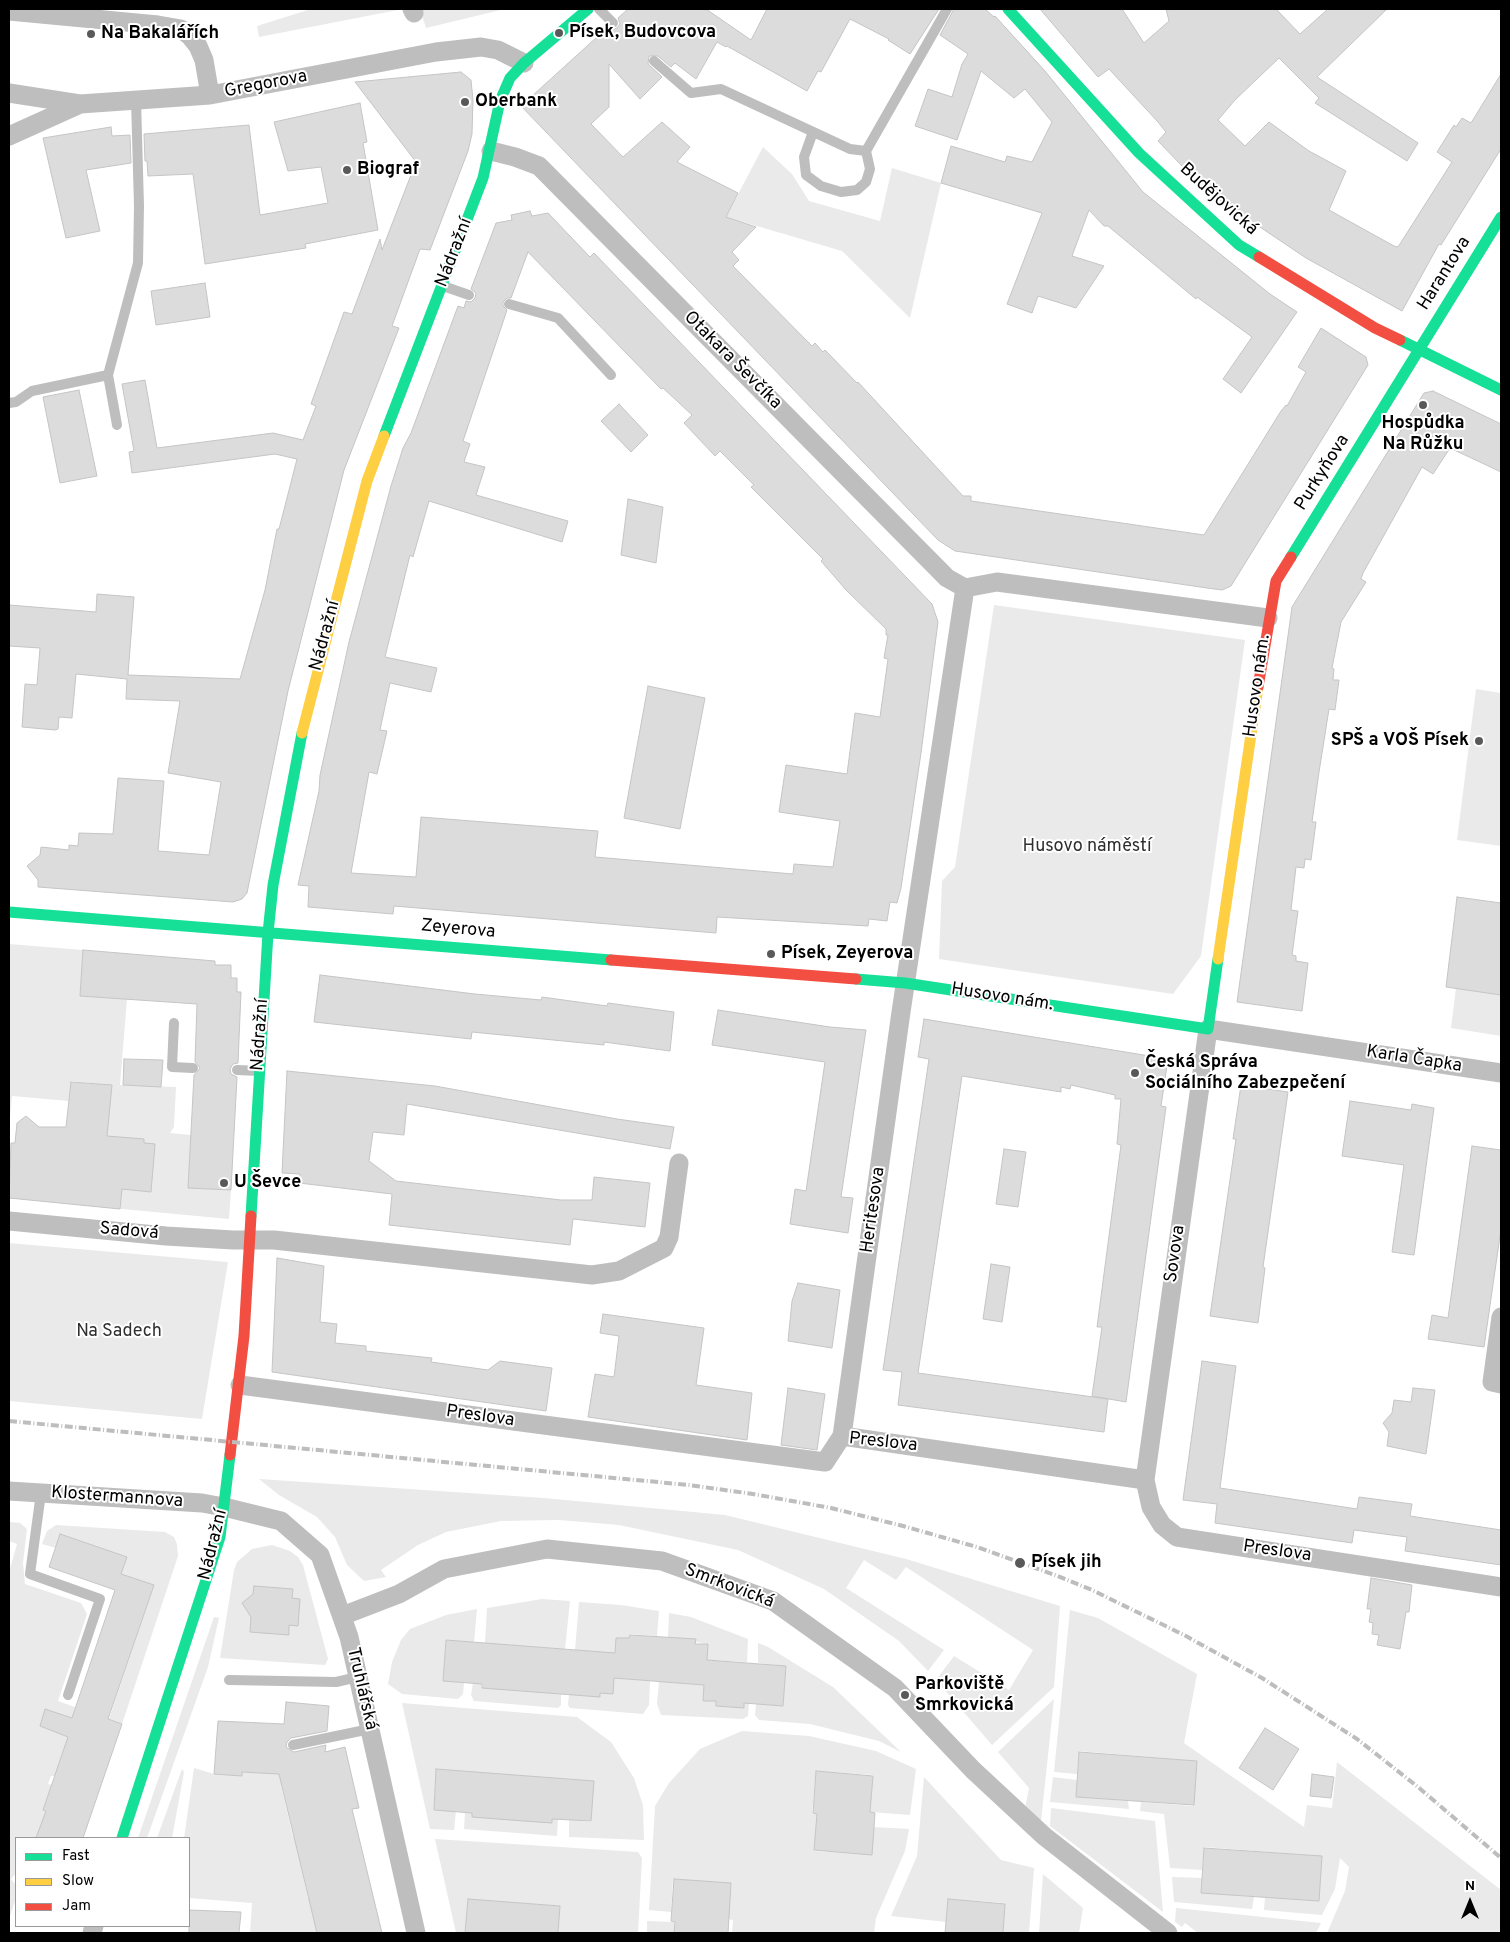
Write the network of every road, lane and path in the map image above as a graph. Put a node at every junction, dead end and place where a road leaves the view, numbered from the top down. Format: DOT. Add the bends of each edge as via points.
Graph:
graph roads {
  1 [pos="588,9"];
  2 [pos="599,9"];
  3 [pos="948,9"];
  4 [pos="1008,9"];
  5 [pos="9,11"];
  6 [pos="613,23"];
  7 [pos="654,61"];
  8 [pos="524,63"];
  9 [pos="9,93"];
  10 [pos="210,95"];
  11 [pos="136,100"];
  12 [pos="80,104"];
  13 [pos="813,132"];
  14 [pos="9,136"];
  15 [pos="491,151"];
  16 [pos="866,151"];
  17 [pos="1501,217"];
  18 [pos="443,286"];
  19 [pos="469,295"];
  20 [pos="509,304"];
  21 [pos="1418,350"];
  22 [pos="108,375"];
  23 [pos="611,375"];
  24 [pos="1501,390"];
  25 [pos="9,403"];
  26 [pos="116,425"];
  27 [pos="965,588"];
  28 [pos="1268,618"];
  29 [pos="9,912"];
  30 [pos="268,933"];
  31 [pos="905,983"];
  32 [pos="174,1023"];
  33 [pos="1208,1029"];
  34 [pos="193,1068"];
  35 [pos="237,1070"];
  36 [pos="259,1072"];
  37 [pos="1501,1073"];
  38 [pos="679,1162"];
  39 [pos="9,1221"];
  40 [pos="249,1240"];
  41 [pos="1501,1316"];
  42 [pos="1501,1384"];
  43 [pos="240,1385"];
  44 [pos="842,1436"];
  45 [pos="1145,1480"];
  46 [pos="9,1491"];
  47 [pos="41,1493"];
  48 [pos="224,1507"];
  49 [pos="1501,1587"];
  50 [pos="342,1616"];
  51 [pos="358,1677"];
  52 [pos="229,1680"];
  53 [pos="68,1694"];
  54 [pos="370,1729"];
  55 [pos="293,1745"];
  56 [pos="122,1837"];
  57 [pos="416,1933"];
  58 [pos="1168,1933"];
  1 -- 8 [label="street, Nádražní"];
  2 -- 6 [label="lane"];
  3 -- 16 [label="lane"];
  4 -- 21 [label="street, Budějovická" via="1139,153 1239,245 1375,328"];
  5 -- 10 [label="street" via="181,29 198,46"];
  7 -- 13 [label="lane" via="691,93 720,89"];
  8 -- 10 [label="street, Gregorova" via="498,50 472,48"];
  8 -- 15 [label="street, Nádražní" via="510,78 500,100"];
  9 -- 12 [label="street"];
  10 -- 11 [label="street, Gregorova"];
  11 -- 12 [label="street, Gregorova"];
  11 -- 22 [label="lane" via="138,263"];
  12 -- 14 [label="street, Gregorova"];
  13 -- 16 [label="lane" via="850,149"];
  13 -- 16 [label="lane" via="804,157 806,175 821,186 841,192 857,190 866,182 870,169"];
  15 -- 18 [label="street, Nádražní"];
  15 -- 27 [label="street, Otakara Ševčíka" via="539,166 947,578"];
  17 -- 21 [label="street, Harantova"];
  18 -- 19 [label="lane"];
  18 -- 30 [label="street, Nádražní" via="367,481 307,709 273,885"];
  20 -- 23 [label="lane" via="558,318"];
  21 -- 24 [label="street, Budějovická"];
  21 -- 28 [label="street, Purkyňova" via="1276,581"];
  22 -- 25 [label="lane" via="32,391"];
  22 -- 26 [label="lane"];
  27 -- 28 [label="street, Husovo nám." via="997,582"];
  27 -- 31 [label="street"];
  28 -- 33 [label="street, Husovo nám."];
  29 -- 30 [label="street, Zeyerova"];
  30 -- 31 [label="street, Zeyerova"];
  30 -- 36 [label="street, Nádražní"];
  31 -- 33 [label="street, Husovo nám."];
  31 -- 44 [label="street, Heritesova"];
  32 -- 34 [label="lane" via="172,1067"];
  33 -- 37 [label="street, Karla Čapka"];
  33 -- 45 [label="street, Sovova"];
  35 -- 36 [label="lane"];
  36 -- 40 [label="street, Nádražní"];
  38 -- 40 [label="street" via="669,1237 664,1248 619,1271 592,1276 283,1241"];
  39 -- 40 [label="street, Sadová" via="166,1236"];
  40 -- 43 [label="street, Nádražní"];
  41 -- 42 [label="street" via="1492,1382"];
  43 -- 44 [label="street, Preslova" via="825,1462"];
  43 -- 48 [label="street, Nádražní"];
  44 -- 45 [label="street, Preslova"];
  45 -- 49 [label="street, Preslova" via="1151,1507 1162,1525 1177,1537"];
  46 -- 47 [label="street, Klostermannova"];
  47 -- 48 [label="street, Klostermannova"];
  47 -- 53 [label="lane" via="30,1574 100,1599"];
  48 -- 50 [label="street, Truhlářská" via="281,1521 320,1555"];
  48 -- 56 [label="street, Nádražní" via="220,1537"];
  50 -- 51 [label="street, Truhlářská"];
  50 -- 58 [label="street, Smrkovická" via="400,1594 444,1568 547,1549 662,1561 773,1601 894,1688 972,1770 1044,1836"];
  51 -- 52 [label="lane" via="336,1682"];
  51 -- 54 [label="street, Truhlářská"];
  54 -- 55 [label="lane"];
  54 -- 57 [label="street, Truhlářská"];
}
